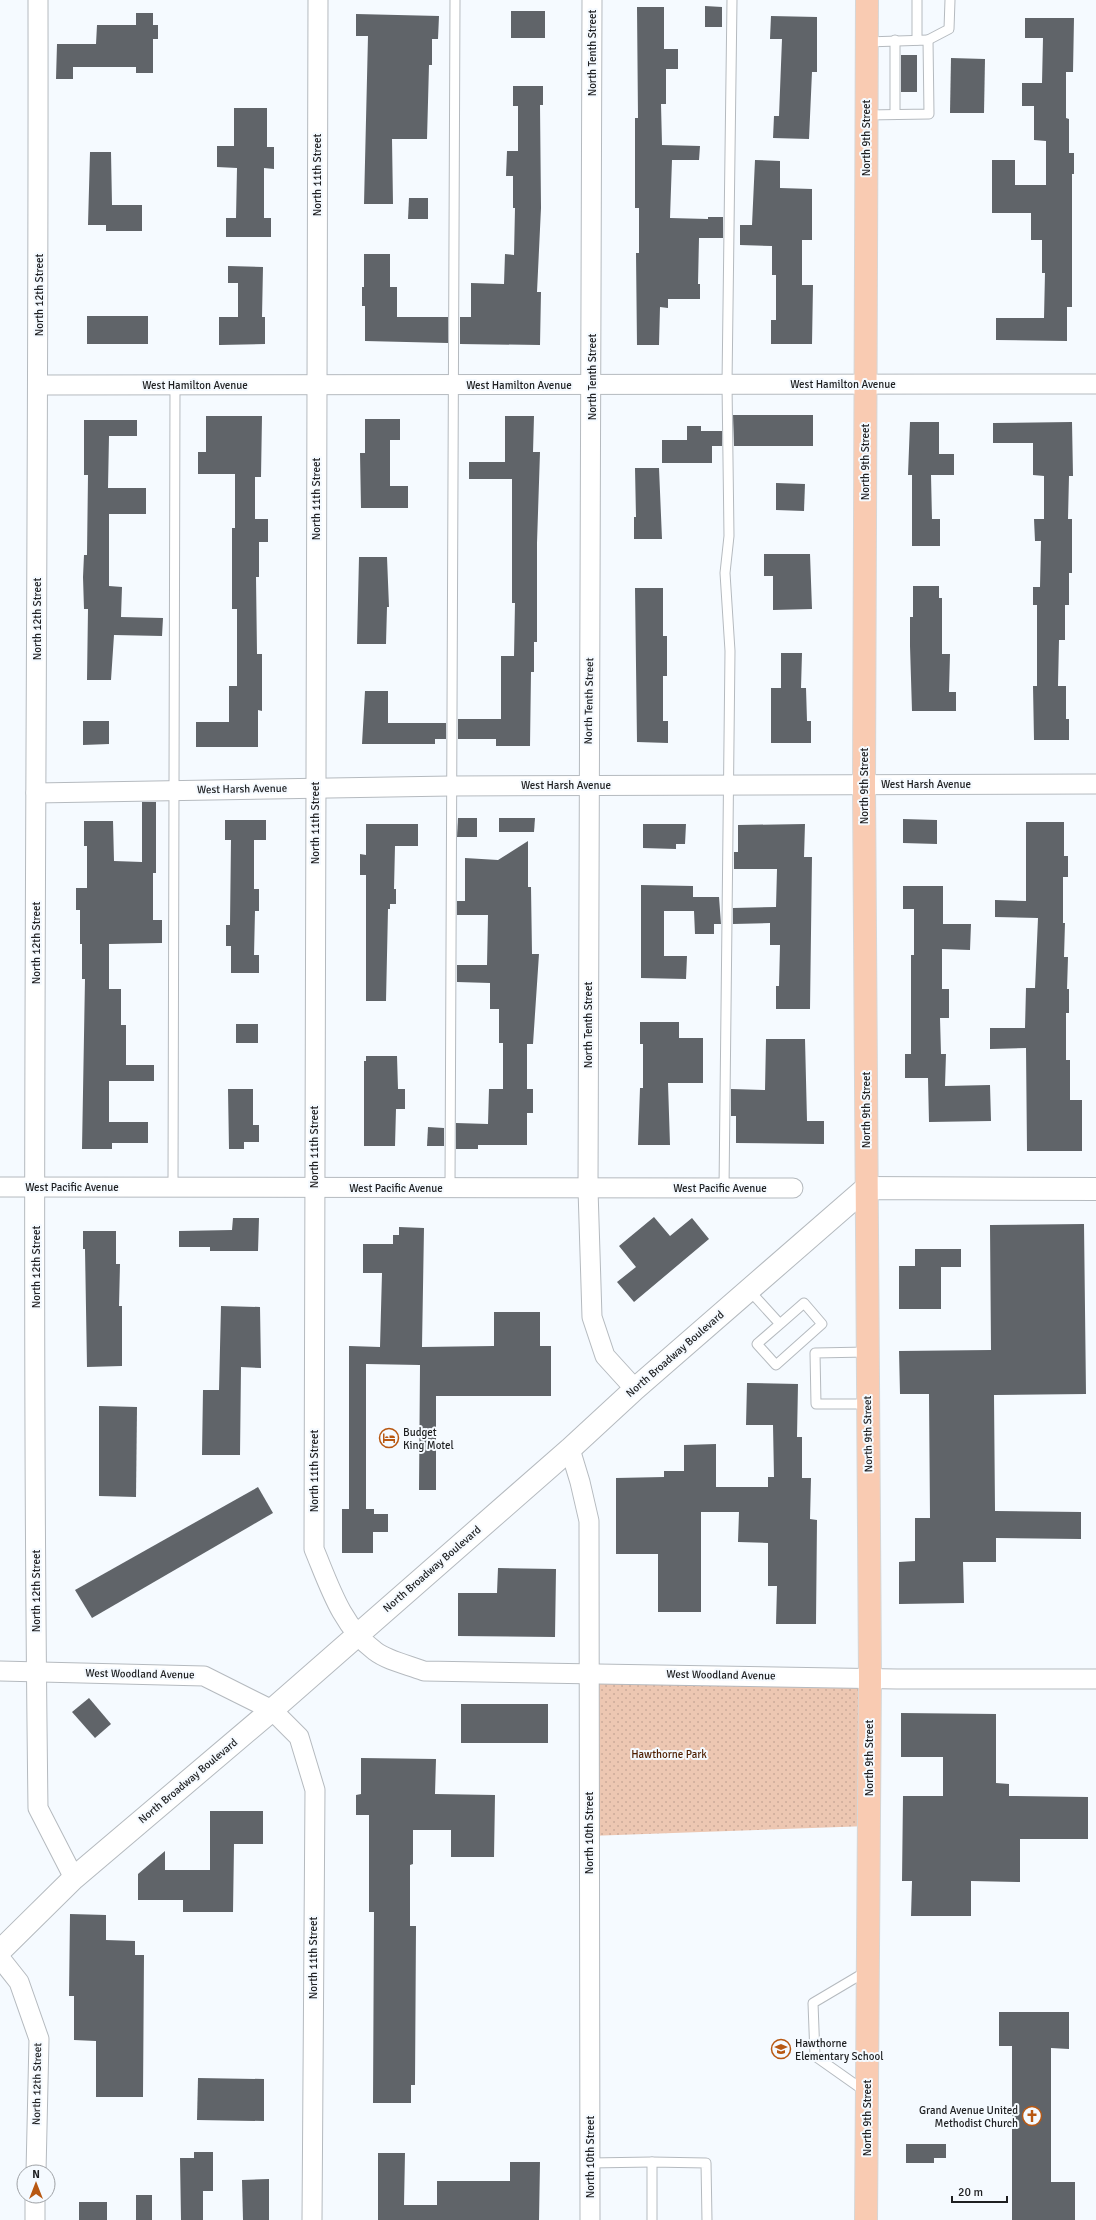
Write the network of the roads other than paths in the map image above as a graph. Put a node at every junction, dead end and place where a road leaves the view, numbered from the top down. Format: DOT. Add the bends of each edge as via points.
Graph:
graph roads {
  1 [pos="38,0"];
  2 [pos="318,0"];
  3 [pos="455,0"];
  4 [pos="592,0"];
  5 [pos="732,0"];
  6 [pos="867,0"];
  7 [pos="917,0"];
  8 [pos="950,0"];
  9 [pos="895,40"];
  10 [pos="917,40"];
  11 [pos="928,40"];
  12 [pos="866,42"];
  13 [pos="895,114"];
  14 [pos="867,116"];
  15 [pos="727,384"];
  16 [pos="866,384"];
  17 [pos="1096,384"];
  18 [pos="39,385"];
  19 [pos="175,385"];
  20 [pos="317,385"];
  21 [pos="453,385"];
  22 [pos="592,385"];
  23 [pos="1096,784"];
  24 [pos="588,785"];
  25 [pos="729,785"];
  26 [pos="864,785"];
  27 [pos="451,786"];
  28 [pos="316,787"];
  29 [pos="176,790"];
  30 [pos="36,793"];
  31 [pos="35,1187"];
  32 [pos="173,1187"];
  33 [pos="0,1188"];
  34 [pos="314,1188"];
  35 [pos="450,1188"];
  36 [pos="588,1188"];
  37 [pos="724,1188"];
  38 [pos="793,1188"];
  39 [pos="866,1188"];
  40 [pos="1096,1189"];
  41 [pos="749,1290"];
  42 [pos="780,1324"];
  43 [pos="799,1345"];
  44 [pos="867,1352"];
  45 [pos="815,1353"];
  46 [pos="635,1389"];
  47 [pos="868,1404"];
  48 [pos="570,1449"];
  49 [pos="357,1634"];
  50 [pos="0,1671"];
  51 [pos="36,1671"];
  52 [pos="588,1673"];
  53 [pos="870,1678"];
  54 [pos="1096,1679"];
  55 [pos="272,1710"];
  56 [pos="74,1878"];
  57 [pos="0,1950"];
  58 [pos="0,1958"];
  59 [pos="868,1970"];
  60 [pos="867,2093"];
  61 [pos="652,2162"];
  62 [pos="590,2163"];
  63 [pos="36,2164"];
  64 [pos="35,2204"];
  65 [pos="34,2220"];
  66 [pos="312,2220"];
  67 [pos="590,2220"];
  68 [pos="652,2220"];
  69 [pos="707,2220"];
  70 [pos="866,2220"];
  1 -- 18 [label="street, North 12th Street"];
  2 -- 20 [label="street, North 11th Street"];
  3 -- 21 [label="lane"];
  4 -- 22 [label="street, North Tenth Street"];
  5 -- 15 [label="lane"];
  6 -- 12 [label="main road, North 9th Street"];
  7 -- 10 [label="lane"];
  8 -- 11 [label="lane" via="949,29"];
  9 -- 10 [label="lane"];
  9 -- 12 [label="lane"];
  9 -- 13 [label="lane"];
  10 -- 11 [label="lane"];
  11 -- 13 [label="lane" via="928,114"];
  12 -- 14 [label="main road, North 9th Street"];
  13 -- 14 [label="lane"];
  14 -- 16 [label="main road, North 9th Street"];
  15 -- 16 [label="street, West Hamilton Avenue"];
  15 -- 22 [label="street, West Hamilton Avenue"];
  15 -- 25 [label="lane" via="729,536 725,573 730,651"];
  16 -- 17 [label="street, West Hamilton Avenue"];
  16 -- 26 [label="main road, North 9th Street"];
  18 -- 19 [label="street, West Hamilton Avenue"];
  18 -- 30 [label="street, North 12th Street"];
  19 -- 20 [label="street, West Hamilton Avenue"];
  19 -- 29 [label="lane"];
  20 -- 21 [label="street, West Hamilton Avenue"];
  20 -- 28 [label="street, North 11th Street"];
  21 -- 22 [label="street, West Hamilton Avenue"];
  21 -- 27 [label="lane"];
  22 -- 24 [label="street, North Tenth Street"];
  23 -- 26 [label="street, West Harsh Avenue"];
  24 -- 25 [label="street, West Harsh Avenue"];
  24 -- 27 [label="street, West Harsh Avenue"];
  24 -- 36 [label="street, North Tenth Street"];
  25 -- 26 [label="street, West Harsh Avenue"];
  25 -- 37 [label="lane"];
  26 -- 39 [label="main road, North 9th Street"];
  27 -- 28 [label="street, West Harsh Avenue"];
  27 -- 35 [label="lane"];
  28 -- 29 [label="street, West Harsh Avenue"];
  28 -- 34 [label="street, North 11th Street"];
  29 -- 30 [label="street, West Harsh Avenue"];
  29 -- 32 [label="lane"];
  30 -- 31 [label="street, North 12th Street"];
  31 -- 32 [label="street, West Pacific Avenue"];
  31 -- 33 [label="street, West Pacific Avenue"];
  31 -- 51 [label="street, North 12th Street"];
  32 -- 34 [label="street, West Pacific Avenue"];
  34 -- 35 [label="street, West Pacific Avenue"];
  34 -- 49 [label="street, North 11th Street" via="314,1549 340,1610"];
  35 -- 36 [label="street, West Pacific Avenue"];
  36 -- 37 [label="street, West Pacific Avenue"];
  36 -- 46 [label="street, North Tenth Street" via="592,1317 605,1356"];
  37 -- 38 [label="street, West Pacific Avenue"];
  39 -- 40 [label="main road"];
  39 -- 41 [label="main road, North Broadway Boulevard"];
  39 -- 44 [label="main road, North 9th Street"];
  41 -- 42 [label="lane"];
  41 -- 46 [label="main road, North Broadway Boulevard"];
  42 -- 43 [label="lane" via="770,1336 757,1344 776,1365 785,1354"];
  42 -- 43 [label="lane" via="804,1303 822,1324 809,1333"];
  43 -- 45 [label="lane"];
  44 -- 45 [label="lane"];
  44 -- 47 [label="main road, North 9th Street"];
  45 -- 47 [label="lane" via="816,1404"];
  46 -- 48 [label="main road, North Broadway Boulevard"];
  47 -- 53 [label="main road, North 9th Street"];
  48 -- 49 [label="main road, North Broadway Boulevard"];
  48 -- 52 [label="street, North 10th Street" via="589,1521"];
  49 -- 52 [label="street, West Woodland Avenue" via="376,1652 424,1671"];
  49 -- 55 [label="main road, North Broadway Boulevard"];
  50 -- 51 [label="street, West Woodland Avenue"];
  51 -- 55 [label="street, West Woodland Avenue" via="204,1676"];
  51 -- 56 [label="street, North 12th Street" via="38,1808"];
  52 -- 53 [label="street, West Woodland Avenue"];
  52 -- 62 [label="street, North 10th Street"];
  53 -- 54 [label="street, West Woodland Avenue"];
  53 -- 59 [label="main road, North 9th Street"];
  55 -- 56 [label="main road, North Broadway Boulevard"];
  55 -- 66 [label="street, North 11th Street" via="299,1737 314,1790"];
  56 -- 57 [label="main road, North Broadway Boulevard"];
  58 -- 63 [label="street, North 12th Street" via="19,1982 39,2039"];
  59 -- 60 [label="main road, North 9th Street"];
  59 -- 60 [label="lane" via="813,2003 815,2056"];
  60 -- 70 [label="main road, North 9th Street"];
  61 -- 62 [label="lane"];
  61 -- 68 [label="lane"];
  61 -- 69 [label="lane" via="706,2163"];
  62 -- 67 [label="street, North 10th Street"];
  64 -- 65 [label="street"];
}
